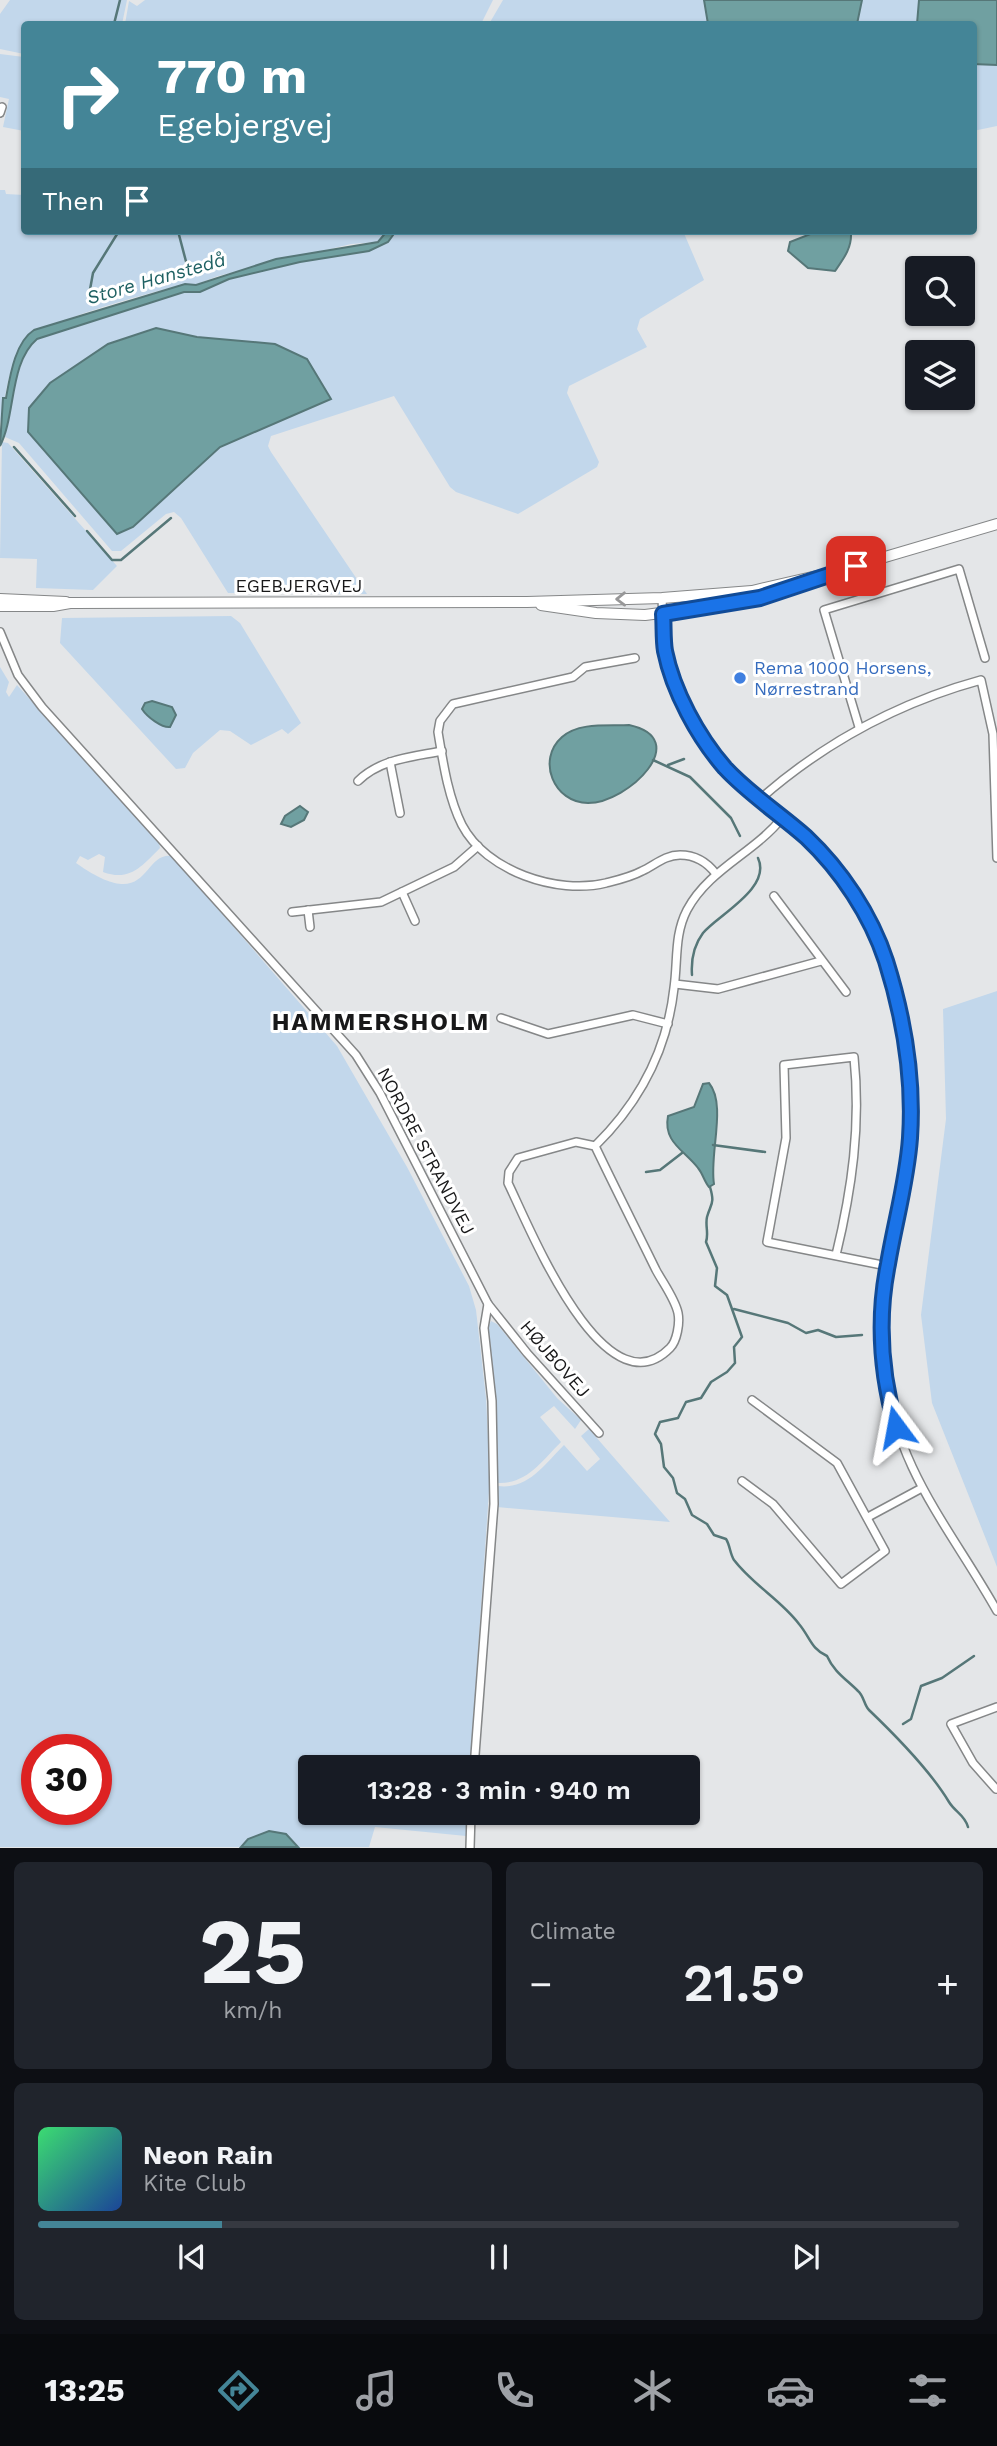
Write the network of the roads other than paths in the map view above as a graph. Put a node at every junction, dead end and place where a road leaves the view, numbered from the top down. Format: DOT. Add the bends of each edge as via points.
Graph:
graph roads {
  1 [pos="997,524"];
  2 [pos="834,572"];
  3 [pos="752,591"];
  4 [pos="662,598"];
  5 [pos="0,599"];
  6 [pos="527,602"];
  7 [pos="70,603"];
  8 [pos="0,606"];
  9 [pos="663,614"];
  10 [pos="0,632"];
  11 [pos="635,658"];
  12 [pos="985,658"];
  13 [pos="859,727"];
  14 [pos="442,751"];
  15 [pos="390,762"];
  16 [pos="358,781"];
  17 [pos="760,799"];
  18 [pos="400,813"];
  19 [pos="782,818"];
  20 [pos="478,846"];
  21 [pos="997,858"];
  22 [pos="716,874"];
  23 [pos="402,892"];
  24 [pos="774,895"];
  25 [pos="308,910"];
  26 [pos="292,912"];
  27 [pos="415,921"];
  28 [pos="310,927"];
  29 [pos="821,961"];
  30 [pos="675,984"];
  31 [pos="846,992"];
  32 [pos="501,1018"];
  33 [pos="668,1024"];
  34 [pos="595,1146"];
  35 [pos="836,1255"];
  36 [pos="887,1266"];
  37 [pos="488,1304"];
  38 [pos="752,1400"];
  39 [pos="599,1433"];
  40 [pos="743,1481"];
  41 [pos="920,1489"];
  42 [pos="868,1517"];
  43 [pos="997,1611"];
  44 [pos="997,1707"];
  45 [pos="475,1755"];
  46 [pos="996,1789"];
  47 [pos="471,1825"];
  48 [pos="470,1847"];
  1 -- 2 [label="street, EGEBJERGVEJ"];
  2 -- 3 [label="street, EGEBJERGVEJ"];
  2 -- 9 [label="street, EGEBJERGVEJ" via="760,598"];
  3 -- 4 [label="street, EGEBJERGVEJ"];
  3 -- 9 [label="street" via="670,604"];
  4 -- 6 [label="street, EGEBJERGVEJ, one-way"];
  4 -- 9 [label="street"];
  5 -- 7 [label="street, EGEBJERGVEJ"];
  6 -- 7 [label="street, EGEBJERGVEJ"];
  6 -- 9 [label="street, EGEBJERGVEJ" via="596,614"];
  7 -- 8 [label="street, EGEBJERGVEJ"];
  9 -- 17 [label="street" via="665,649 682,700 725,768"];
  10 -- 37 [label="street, NORDRE STRANDVEJ" via="18,675 42,707 356,1055"];
  11 -- 14 [label="street" via="453,704 440,721"];
  12 -- 13 [label="street" via="959,569 824,610"];
  13 -- 17 [label="street"];
  13 -- 21 [label="street" via="932,694 981,680 993,734"];
  14 -- 15 [label="street"];
  14 -- 20 [label="street" via="455,808"];
  15 -- 16 [label="street"];
  15 -- 18 [label="street"];
  17 -- 19 [label="street"];
  19 -- 22 [label="street"];
  19 -- 36 [label="street" via="834,866 864,912 885,958 899,1008 907,1055 910,1139"];
  20 -- 22 [label="street" via="533,879 555,883 604,884 678,855 695,857"];
  20 -- 23 [label="street" via="454,867"];
  22 -- 30 [label="street" via="697,894 681,924"];
  23 -- 25 [label="street" via="381,902"];
  23 -- 27 [label="street"];
  24 -- 29 [label="street"];
  25 -- 26 [label="street"];
  25 -- 28 [label="street"];
  29 -- 30 [label="street" via="718,989"];
  29 -- 31 [label="street"];
  30 -- 33 [label="street"];
  32 -- 33 [label="street" via="548,1034 633,1015"];
  33 -- 34 [label="street" via="642,1090"];
  34 -- 34 [label="street" via="678,1313 673,1345 660,1358 642,1364 625,1362 606,1348 568,1303 508,1183 518,1158 576,1142"];
  35 -- 35 [label="street" via="767,1242 786,1138 785,1065 854,1057 857,1137"];
  35 -- 36 [label="street"];
  36 -- 41 [label="street" via="881,1329 884,1368 902,1446"];
  37 -- 39 [label="street, HØJBOVEJ"];
  37 -- 45 [label="street" via="484,1328 492,1401 494,1504"];
  38 -- 42 [label="street" via="836,1463"];
  40 -- 42 [label="street" via="773,1504 841,1584 885,1551"];
  41 -- 42 [label="street"];
  41 -- 43 [label="street"];
  44 -- 46 [label="street" via="951,1724 973,1763"];
  47 -- 48 [label="street"];
}
